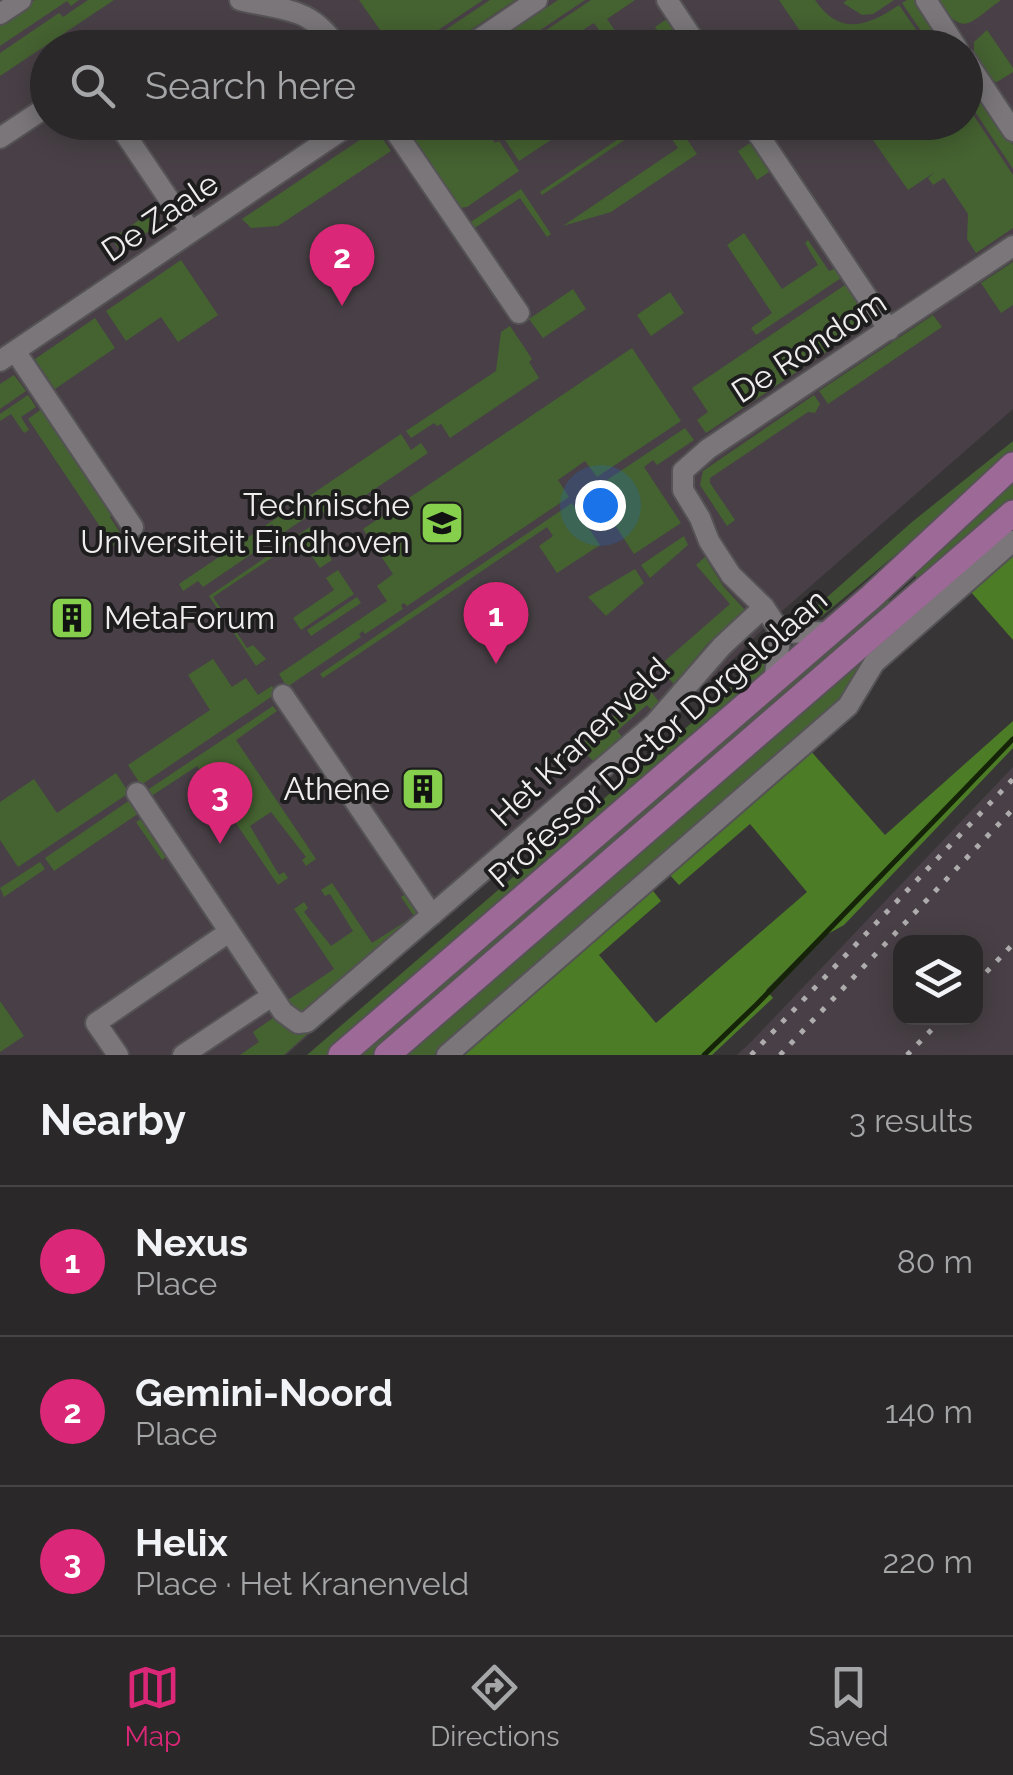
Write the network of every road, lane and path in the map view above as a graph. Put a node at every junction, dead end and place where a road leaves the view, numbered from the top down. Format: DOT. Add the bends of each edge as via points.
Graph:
graph roads {
  1 [pos="21,0"];
  2 [pos="240,0"];
  3 [pos="537,0"];
  4 [pos="668,0"];
  5 [pos="926,0"];
  6 [pos="0,14"];
  7 [pos="325,30"];
  8 [pos="493,30"];
  9 [pos="687,30"];
  10 [pos="946,30"];
  11 [pos="983,86"];
  12 [pos="30,118"];
  13 [pos="1013,131"];
  14 [pos="0,138"];
  15 [pos="130,140"];
  16 [pos="327,140"];
  17 [pos="401,140"];
  18 [pos="762,140"];
  19 [pos="191,232"];
  20 [pos="1013,246"];
  21 [pos="519,313"];
  22 [pos="889,330"];
  23 [pos="8,356"];
  24 [pos="1013,465"];
  25 [pos="1013,513"];
  26 [pos="133,527"];
  27 [pos="1013,541"];
  28 [pos="764,607"];
  29 [pos="830,632"];
  30 [pos="781,633"];
  31 [pos="774,681"];
  32 [pos="283,694"];
  33 [pos="137,793"];
  34 [pos="432,916"];
  35 [pos="229,932"];
  36 [pos="272,996"];
  37 [pos="118,1055"];
  38 [pos="183,1055"];
  39 [pos="341,1055"];
  40 [pos="387,1055"];
  41 [pos="447,1055"];
  1 -- 6 [label="street"];
  2 -- 7 [label="street" via="310,17"];
  3 -- 8 [label="street"];
  4 -- 9 [label="street"];
  5 -- 10 [label="street"];
  11 -- 13 [label="street"];
  12 -- 14 [label="street"];
  15 -- 19 [label="street"];
  16 -- 19 [label="street, De Zaale"];
  17 -- 21 [label="street"];
  18 -- 22 [label="street"];
  19 -- 23 [label="street, De Zaale"];
  20 -- 22 [label="street, De Rondom"];
  22 -- 28 [label="street, De Rondom" via="684,470 681,485 700,518"];
  23 -- 26 [label="street"];
  24 -- 29 [label="main road, Professor Doctor Dorgelolaan"];
  25 -- 40 [label="main road, Professor Doctor Dorgelolaan"];
  27 -- 41 [label="street" via="874,662 848,706"];
  28 -- 30 [label="street, De Rondom"];
  28 -- 34 [label="street, Het Kranenveld" via="655,723"];
  29 -- 30 [label="street"];
  29 -- 31 [label="main road, Professor Doctor Dorgelolaan"];
  30 -- 31 [label="street"];
  31 -- 39 [label="main road, Professor Doctor Dorgelolaan"];
  32 -- 34 [label="street"];
  33 -- 35 [label="street, Het Kranenveld"];
  34 -- 36 [label="street, Het Kranenveld" via="312,1020 290,1019"];
  35 -- 36 [label="street, Het Kranenveld"];
  35 -- 37 [label="street" via="96,1023"];
  36 -- 38 [label="street"];
}
